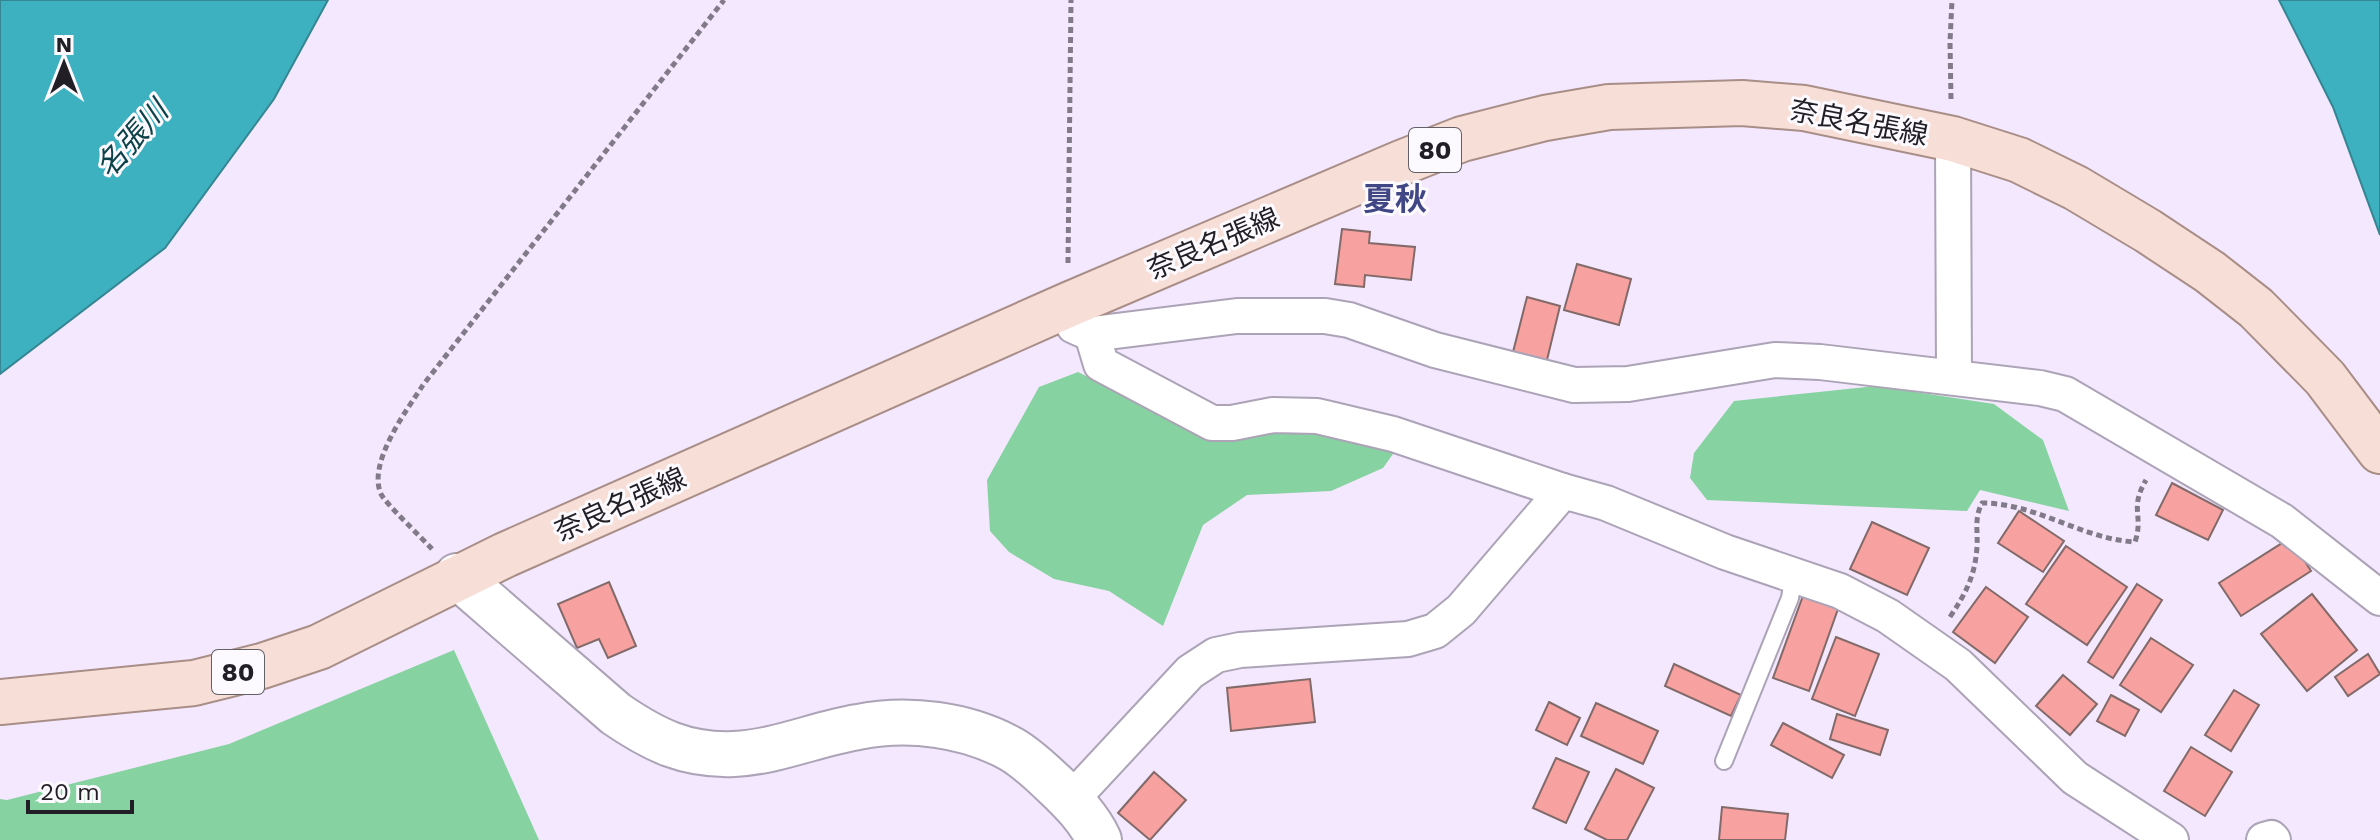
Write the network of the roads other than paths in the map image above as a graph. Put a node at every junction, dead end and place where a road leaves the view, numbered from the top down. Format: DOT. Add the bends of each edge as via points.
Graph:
graph roads {
  1 [pos="1953,139"];
  2 [pos="1080,320"];
  3 [pos="1954,376"];
  4 [pos="2380,451"];
  5 [pos="1563,491"];
  6 [pos="1794,574"];
  7 [pos="457,576"];
  8 [pos="2380,598"];
  9 [pos="0,702"];
  10 [pos="1724,761"];
  11 [pos="1071,800"];
  12 [pos="1099,840"];
  13 [pos="2171,840"];
  14 [pos="2264,840"];
  15 [pos="2273,840"];
  1 -- 2 [label="main road, 奈良名張線 / 80" via="1804,108 1742,103 1609,107 1545,118 1462,139 1401,163"];
  1 -- 3 [label="street"];
  1 -- 4 [label="main road, 奈良名張線 / 80" via="2019,160 2076,188 2210,272 2256,308 2325,378"];
  2 -- 3 [label="street" via="1301,315 1349,320 1435,350 1574,385 1628,384 1775,360"];
  2 -- 5 [label="street" via="1101,364 1212,423 1317,416 1393,434"];
  2 -- 7 [label="main road, 奈良名張線 / 80"];
  3 -- 8 [label="street" via="2065,394 2282,521"];
  5 -- 6 [label="street"];
  5 -- 11 [label="street" via="1461,610 1435,631 1408,639 1216,655 1190,672"];
  6 -- 10 [label="lane" via="1790,598"];
  6 -- 13 [label="street" via="1870,606 1932,645 2075,778"];
  7 -- 9 [label="main road, 奈良名張線 / 80" via="319,647 262,666 194,683"];
  7 -- 11 [label="street" via="616,714 674,747 734,754 784,748 857,727 921,722 1012,750"];
  11 -- 12 [label="street"];
  14 -- 15 [label="street"];
}
